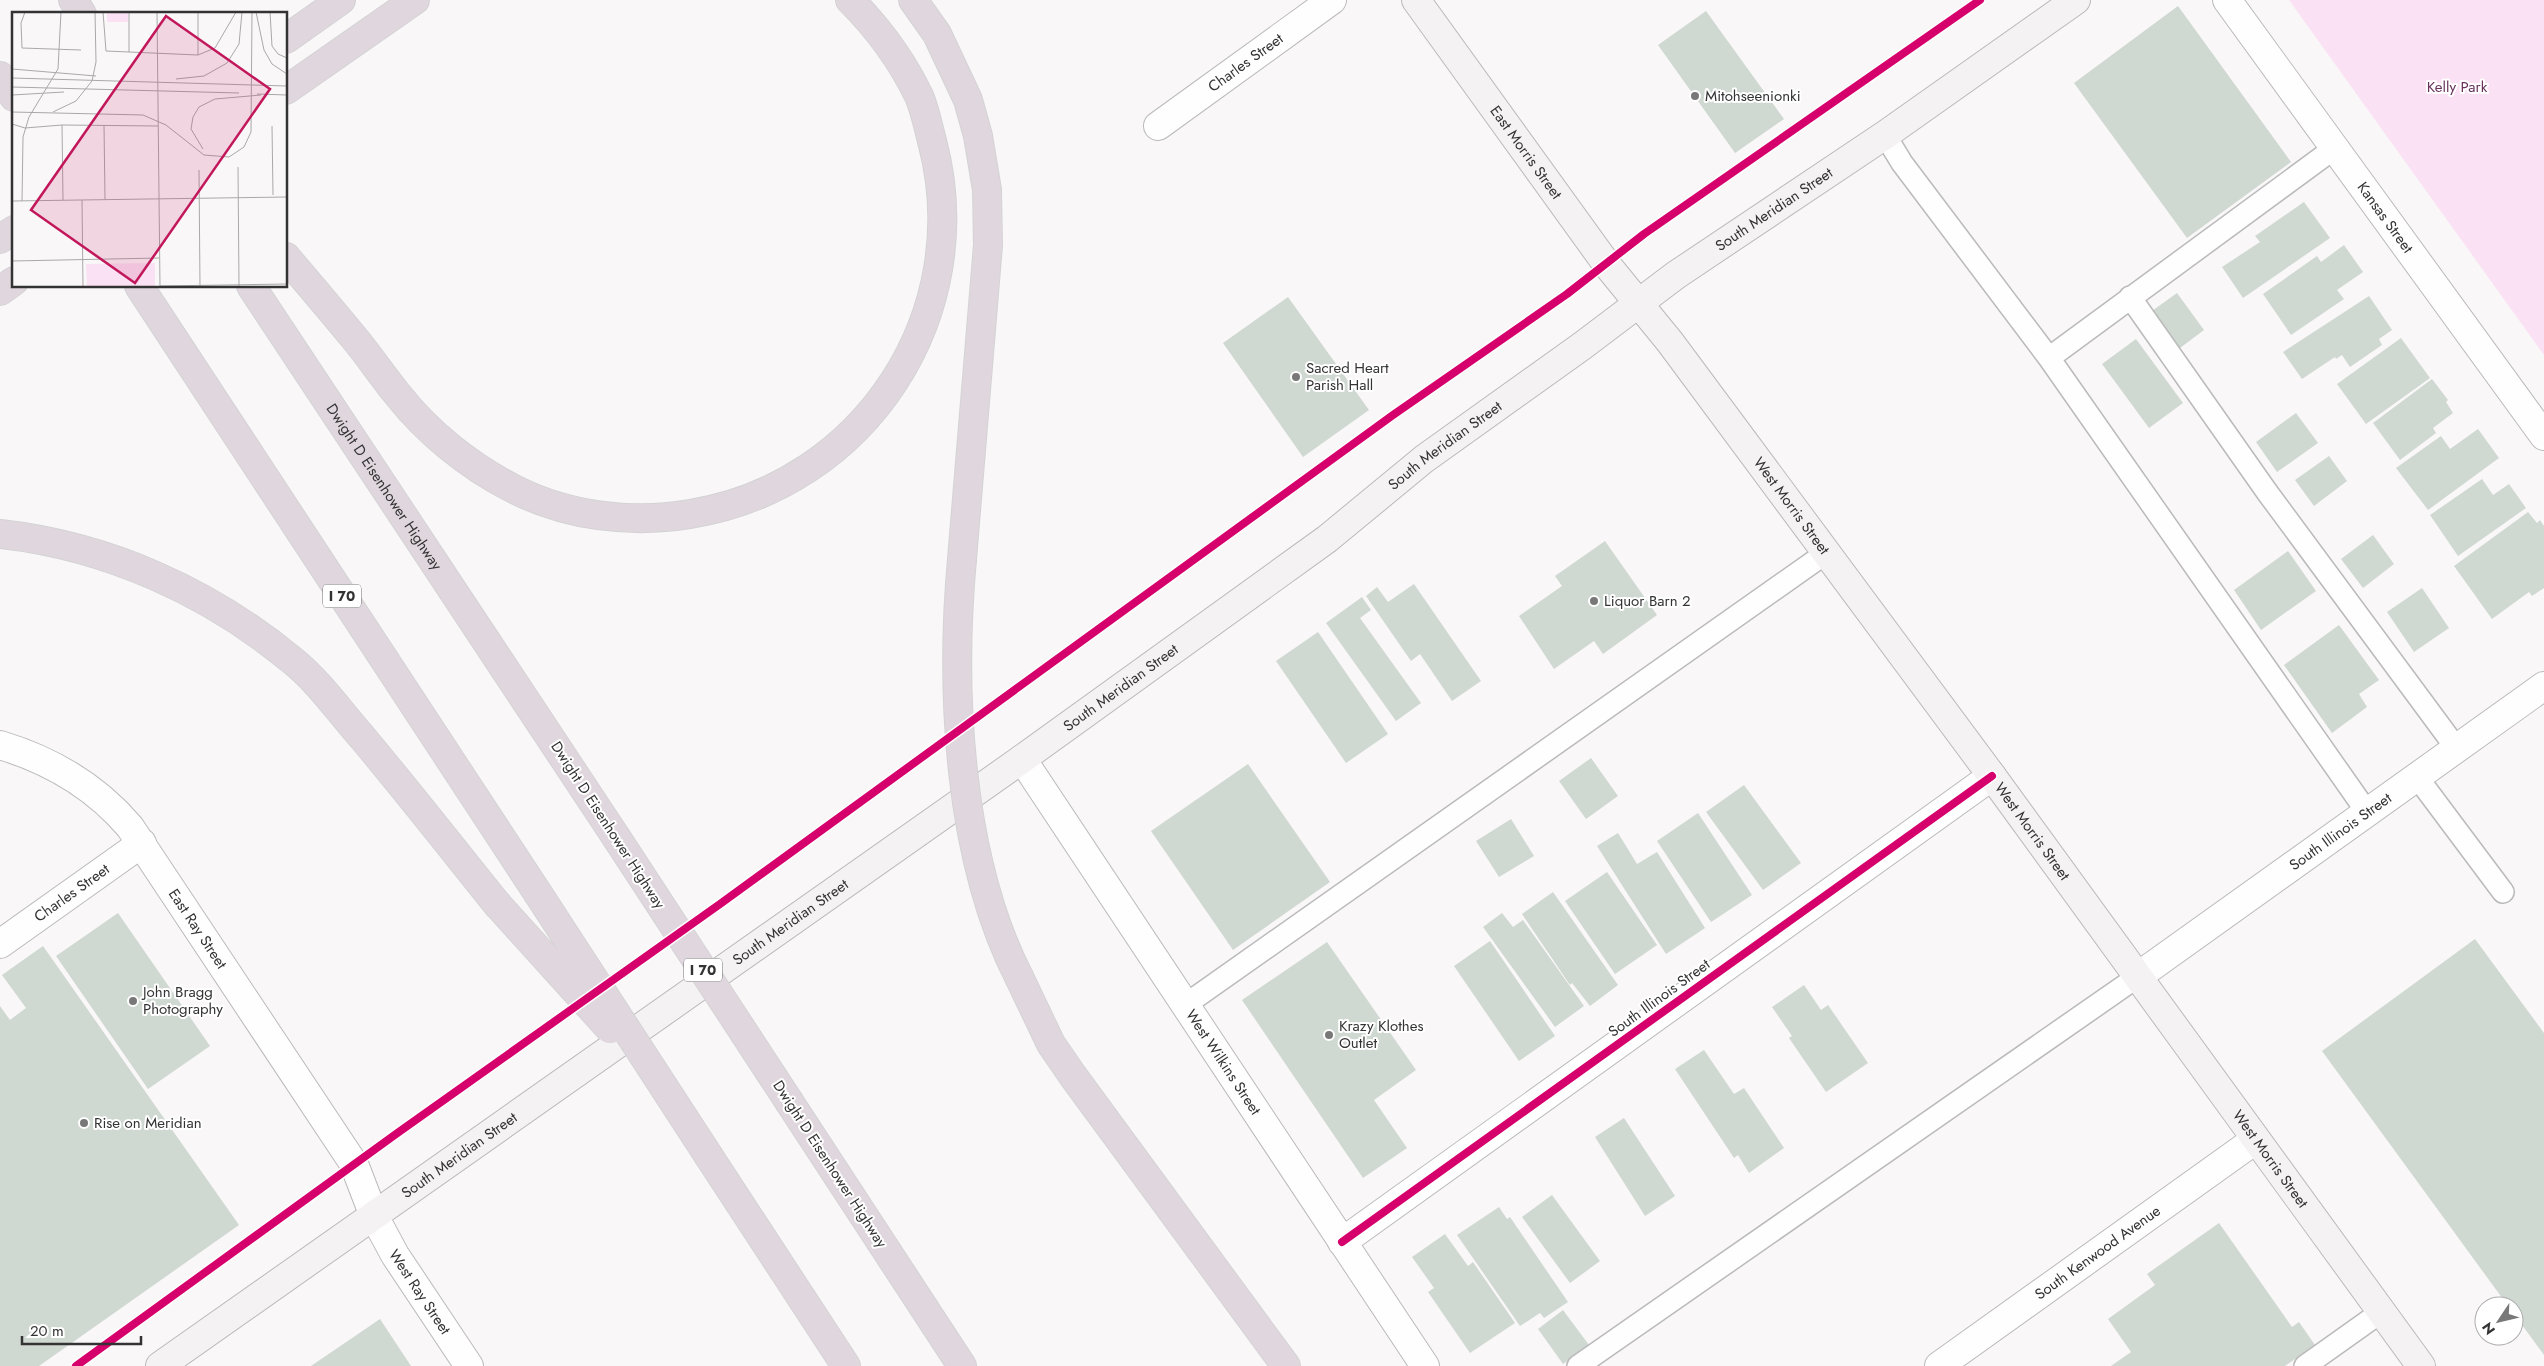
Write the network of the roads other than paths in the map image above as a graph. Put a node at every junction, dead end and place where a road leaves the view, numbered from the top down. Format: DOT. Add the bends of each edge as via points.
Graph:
graph roads {
  1 [pos="73,0"];
  2 [pos="341,0"];
  3 [pos="415,0"];
  4 [pos="850,0"];
  5 [pos="913,0"];
  6 [pos="1332,0"];
  7 [pos="1416,0"];
  8 [pos="2076,0"];
  9 [pos="2227,0"];
  10 [pos="81,12"];
  11 [pos="288,37"];
  12 [pos="0,76"];
  13 [pos="288,89"];
  14 [pos="12,95"];
  15 [pos="1158,126"];
  16 [pos="1884,135"];
  17 [pos="2336,148"];
  18 [pos="12,231"];
  19 [pos="0,239"];
  20 [pos="288,259"];
  21 [pos="12,282"];
  22 [pos="252,288"];
  23 [pos="0,291"];
  24 [pos="143,293"];
  25 [pos="2130,296"];
  26 [pos="1637,303"];
  27 [pos="2049,358"];
  28 [pos="2544,436"];
  29 [pos="0,534"];
  30 [pos="1826,553"];
  31 [pos="2544,686"];
  32 [pos="0,745"];
  33 [pos="2457,748"];
  34 [pos="1022,759"];
  35 [pos="1992,776"];
  36 [pos="2417,777"];
  37 [pos="2367,812"];
  38 [pos="142,842"];
  39 [pos="2503,892"];
  40 [pos="0,944"];
  41 [pos="2137,977"];
  42 [pos="1185,1005"];
  43 [pos="664,1087"];
  44 [pos="2255,1140"];
  45 [pos="374,1216"];
  46 [pos="1342,1242"];
  47 [pos="809,1312"];
  48 [pos="2381,1312"];
  49 [pos="160,1366"];
  50 [pos="469,1366"];
  51 [pos="834,1366"];
  52 [pos="846,1366"];
  53 [pos="962,1366"];
  54 [pos="1286,1366"];
  55 [pos="1425,1366"];
  56 [pos="1578,1366"];
  57 [pos="1939,1366"];
  58 [pos="2306,1366"];
  59 [pos="2421,1366"];
  1 -- 10 [label="highway"];
  2 -- 11 [label="highway"];
  3 -- 13 [label="highway"];
  4 -- 20 [label="highway" via="870,20 920,97 939,168 944,222 938,276 907,361 876,406 839,445 777,487 708,512 654,518 598,516 546,502 512,488 451,448 424,423 399,397"];
  5 -- 54 [label="highway, bridge" via="937,34 968,100 987,190 988,245 956,618 956,694 963,765 982,872 1002,941 1052,1044"];
  6 -- 15 [label="street, Charles Street"];
  7 -- 26 [label="main road, East Morris Street"];
  8 -- 16 [label="main road, South Meridian Street"];
  9 -- 17 [label="street, Kansas Street"];
  12 -- 14 [label="highway"];
  16 -- 26 [label="main road, South Meridian Street"];
  16 -- 27 [label="lane"];
  17 -- 25 [label="lane"];
  17 -- 28 [label="street, Kansas Street"];
  18 -- 19 [label="highway"];
  21 -- 23 [label="highway"];
  22 -- 53 [label="highway, Dwight D Eisenhower Highway / I 70, bridge"];
  24 -- 43 [label="highway, I 70, bridge"];
  25 -- 27 [label="lane"];
  25 -- 33 [label="lane" via="2267,492"];
  26 -- 30 [label="main road, West Morris Street" via="1670,342"];
  26 -- 34 [label="main road, South Meridian Street" via="1424,459 1327,539"];
  27 -- 37 [label="lane"];
  29 -- 43 [label="highway, bridge" via="39,539 109,558 168,581 230,614 295,662 336,707 497,904"];
  30 -- 35 [label="main road, West Morris Street"];
  30 -- 42 [label="lane"];
  31 -- 33 [label="street, South Illinois Street"];
  32 -- 38 [label="street, East Ray Street" via="80,782 118,813"];
  33 -- 36 [label="street, South Illinois Street"];
  34 -- 42 [label="street, West Wilkins Street"];
  34 -- 45 [label="main road, South Meridian Street"];
  35 -- 41 [label="main road, West Morris Street"];
  35 -- 46 [label="street, South Illinois Street"];
  36 -- 37 [label="street, South Illinois Street"];
  36 -- 39 [label="lane"];
  37 -- 41 [label="street, South Illinois Street"];
  38 -- 40 [label="street, Charles Street"];
  38 -- 45 [label="street, East Ray Street" via="354,1164"];
  41 -- 44 [label="main road, West Morris Street"];
  41 -- 56 [label="lane"];
  42 -- 46 [label="street, West Wilkins Street"];
  43 -- 47 [label="highway, I 70, bridge"];
  44 -- 48 [label="main road, West Morris Street"];
  44 -- 57 [label="street, South Kenwood Avenue"];
  45 -- 49 [label="main road, South Meridian Street"];
  45 -- 50 [label="street, West Ray Street" via="395,1255"];
  46 -- 55 [label="street, West Wilkins Street"];
  47 -- 51 [label="highway"];
  47 -- 52 [label="highway, I 70"];
  48 -- 58 [label="lane"];
  48 -- 59 [label="main road, West Morris Street"];
}
